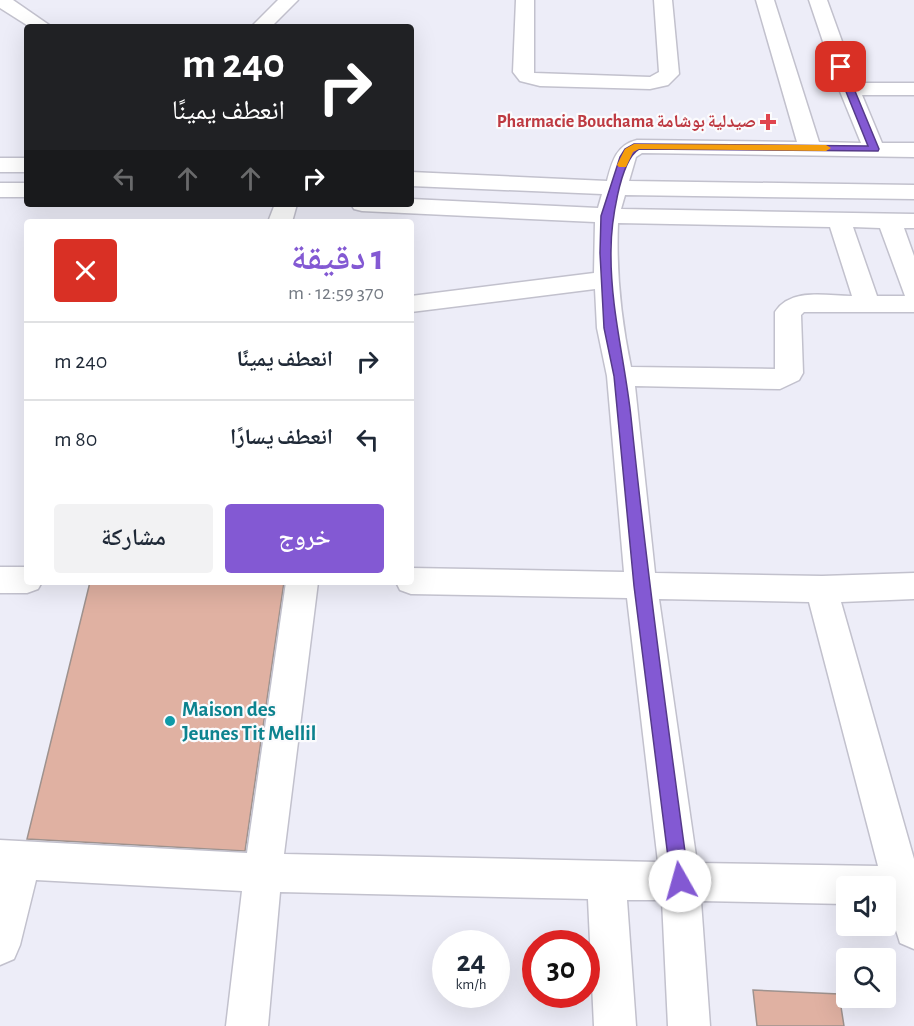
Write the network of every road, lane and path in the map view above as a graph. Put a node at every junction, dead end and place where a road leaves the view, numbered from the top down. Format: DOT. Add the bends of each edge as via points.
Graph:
graph roads {
  1 [pos="289,0"];
  2 [pos="525,0"];
  3 [pos="663,0"];
  4 [pos="765,0"];
  5 [pos="818,0"];
  6 [pos="0,1"];
  7 [pos="38,24"];
  8 [pos="263,24"];
  9 [pos="849,89"];
  10 [pos="914,89"];
  11 [pos="810,148"];
  12 [pos="874,149"];
  13 [pos="914,150"];
  14 [pos="0,165"];
  15 [pos="24,165"];
  16 [pos="414,179"];
  17 [pos="0,190"];
  18 [pos="24,190"];
  19 [pos="914,192"];
  20 [pos="611,202"];
  21 [pos="414,204"];
  22 [pos="839,220"];
  23 [pos="889,220"];
  24 [pos="914,221"];
  25 [pos="607,279"];
  26 [pos="914,290"];
  27 [pos="414,304"];
  28 [pos="914,304"];
  29 [pos="868,305"];
  30 [pos="620,376"];
  31 [pos="0,580"];
  32 [pos="24,580"];
  33 [pos="414,581"];
  34 [pos="302,585"];
  35 [pos="641,586"];
  36 [pos="914,586"];
  37 [pos="822,588"];
  38 [pos="11,860"];
  39 [pos="263,873"];
  40 [pos="606,880"];
  41 [pos="680,881"];
  42 [pos="902,886"];
  43 [pos="914,929"];
  44 [pos="0,945"];
  45 [pos="686,1025"];
  46 [pos="247,1026"];
  47 [pos="615,1026"];
  1 -- 8 [label="street"];
  2 -- 3 [label="street" via="523,72 527,77 650,83 669,74"];
  4 -- 11 [label="street"];
  5 -- 9 [label="street"];
  6 -- 7 [label="street"];
  9 -- 10 [label="street"];
  9 -- 12 [label="street"];
  11 -- 12 [label="street"];
  11 -- 20 [label="street" via="637,146 625,157"];
  12 -- 13 [label="street"];
  14 -- 15 [label="street"];
  16 -- 20 [label="street"];
  17 -- 18 [label="street"];
  19 -- 20 [label="street"];
  20 -- 21 [label="street"];
  20 -- 22 [label="street"];
  20 -- 25 [label="street"];
  22 -- 23 [label="street"];
  22 -- 29 [label="street"];
  23 -- 24 [label="street"];
  23 -- 26 [label="street"];
  25 -- 27 [label="street"];
  25 -- 30 [label="street" via="610,328"];
  28 -- 29 [label="street"];
  29 -- 30 [label="street" via="792,307 788,312 790,373 780,379"];
  30 -- 35 [label="street"];
  31 -- 32 [label="street"];
  33 -- 35 [label="street"];
  34 -- 39 [label="street"];
  35 -- 37 [label="street"];
  35 -- 41 [label="street"];
  36 -- 37 [label="street"];
  37 -- 42 [label="street"];
  38 -- 39 [label="street"];
  38 -- 44 [label="street"];
  39 -- 40 [label="street"];
  39 -- 46 [label="street"];
  40 -- 41 [label="street"];
  40 -- 47 [label="street"];
  41 -- 42 [label="street"];
  41 -- 45 [label="street"];
  42 -- 43 [label="street"];
}
